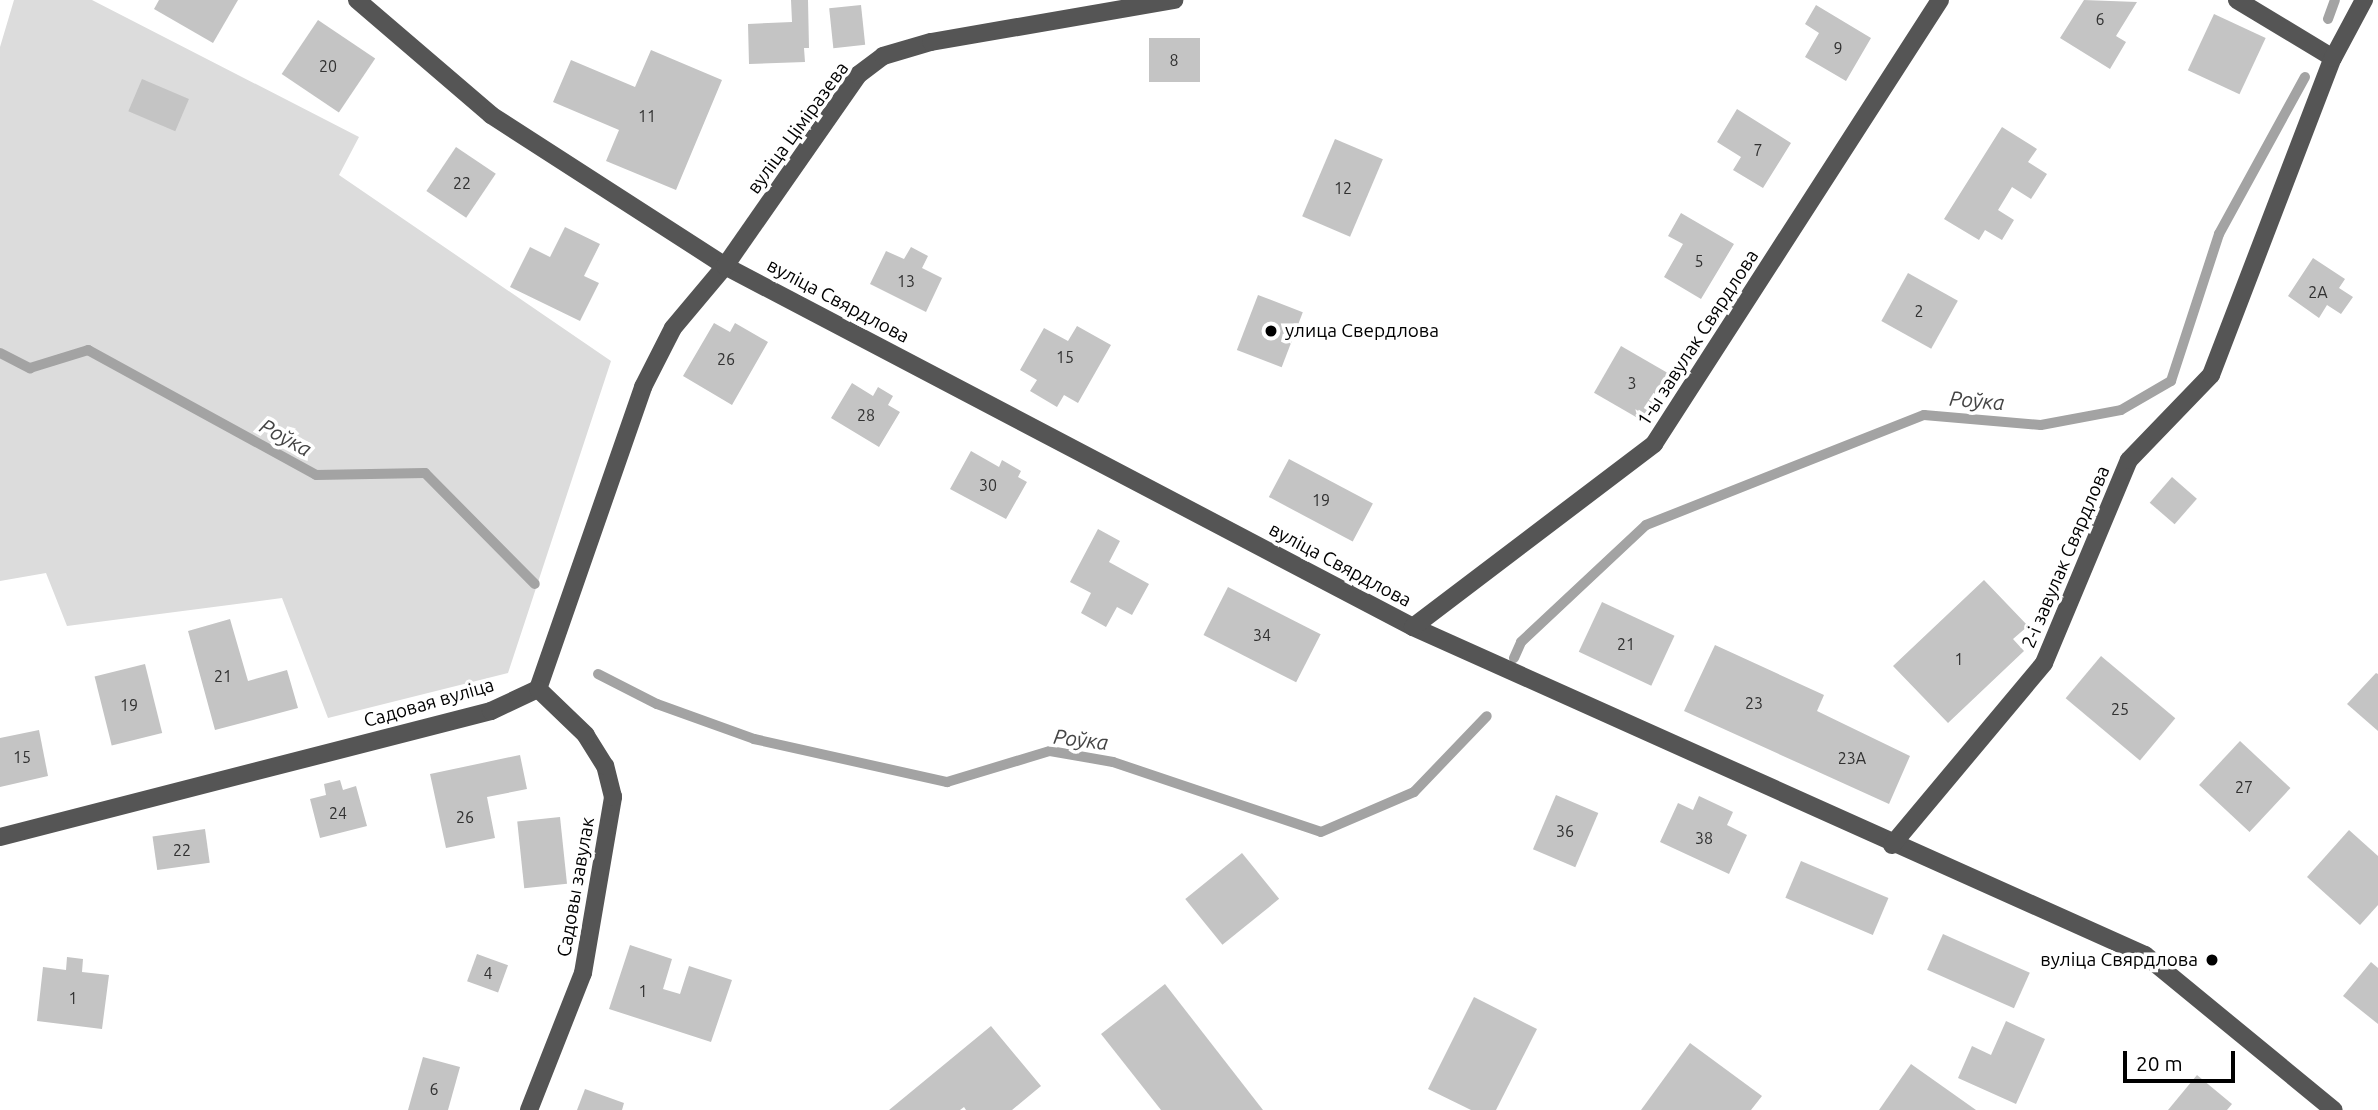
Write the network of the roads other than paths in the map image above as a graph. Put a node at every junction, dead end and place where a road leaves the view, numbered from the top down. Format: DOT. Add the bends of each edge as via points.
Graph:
graph roads {
  1 [pos="356,0"];
  2 [pos="1174,0"];
  3 [pos="1940,0"];
  4 [pos="2237,0"];
  5 [pos="2364,0"];
  6 [pos="2333,58"];
  7 [pos="725,266"];
  8 [pos="1413,627"];
  9 [pos="538,689"];
  10 [pos="0,837"];
  11 [pos="1892,845"];
  12 [pos="0,848"];
  13 [pos="529,1110"];
  14 [pos="2333,1110"];
  1 -- 7 [label="street, вуліца Свярдлова" via="491,115"];
  2 -- 7 [label="street, вуліца Ціміразева" via="932,42 883,56 858,75"];
  3 -- 8 [label="street, 1-ы завулак Свярдлова" via="1654,444"];
  4 -- 6 [label="street"];
  5 -- 6 [label="street, 2-і завулак Свярдлова"];
  6 -- 11 [label="street, 2-і завулак Свярдлова" via="2211,375 2129,460 2044,663"];
  7 -- 8 [label="street, вуліца Свярдлова"];
  7 -- 9 [label="street" via="673,328 643,387"];
  8 -- 11 [label="street, вуліца Свярдлова"];
  9 -- 10 [label="street, Садовая вуліца" via="491,711"];
  9 -- 13 [label="street, Садовы завулак" via="586,735 605,766 613,797 583,973"];
  10 -- 12 [label="street"];
  11 -- 14 [label="street, вуліца Свярдлова" via="2145,956"];
}
